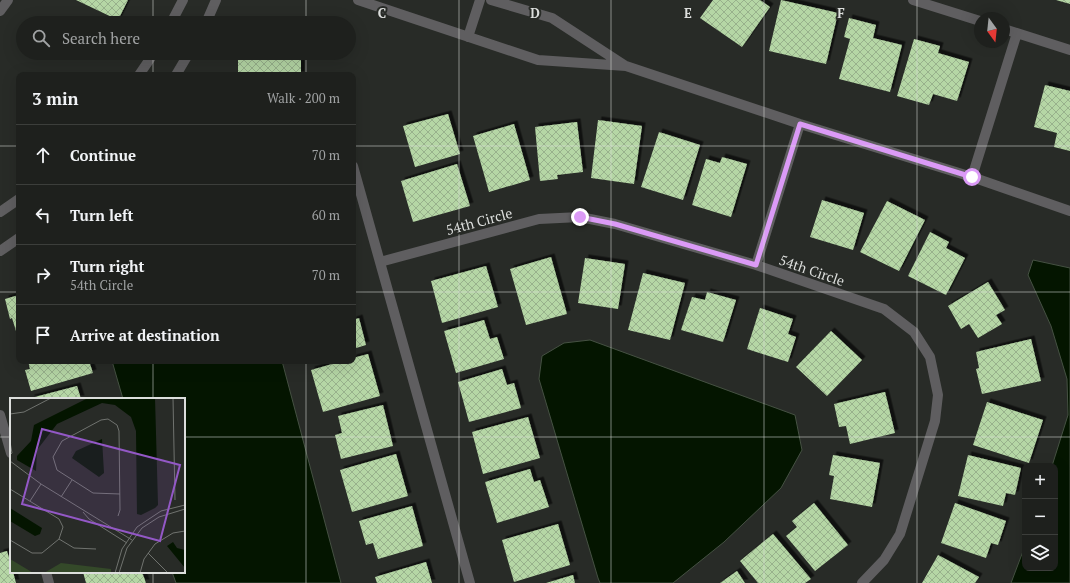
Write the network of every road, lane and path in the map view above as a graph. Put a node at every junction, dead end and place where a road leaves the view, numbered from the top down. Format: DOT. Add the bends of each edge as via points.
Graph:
graph roads {
  1 [pos="8,0"];
  2 [pos="183,0"];
  3 [pos="216,0"];
  4 [pos="358,0"];
  5 [pos="480,0"];
  6 [pos="491,0"];
  7 [pos="913,0"];
  8 [pos="0,10"];
  9 [pos="175,16"];
  10 [pos="209,16"];
  11 [pos="974,19"];
  12 [pos="1010,31"];
  13 [pos="1018,33"];
  14 [pos="468,37"];
  15 [pos="1070,50"];
  16 [pos="149,60"];
  17 [pos="185,60"];
  18 [pos="626,66"];
  19 [pos="141,72"];
  20 [pos="178,72"];
  21 [pos="800,124"];
  22 [pos="356,177"];
  23 [pos="972,177"];
  24 [pos="16,201"];
  25 [pos="1070,211"];
  26 [pos="0,212"];
  27 [pos="16,240"];
  28 [pos="0,251"];
  29 [pos="380,262"];
  30 [pos="756,265"];
  31 [pos="0,415"];
  32 [pos="10,450"];
  33 [pos="46,573"];
  34 [pos="49,583"];
  35 [pos="470,583"];
  36 [pos="862,583"];
  1 -- 8 [label="street"];
  2 -- 9 [label="street"];
  3 -- 10 [label="street"];
  4 -- 14 [label="street"];
  5 -- 14 [label="street"];
  6 -- 18 [label="street" via="552,18"];
  7 -- 11 [label="street"];
  12 -- 13 [label="street"];
  13 -- 15 [label="street"];
  13 -- 23 [label="street"];
  14 -- 18 [label="street" via="538,60"];
  16 -- 19 [label="street"];
  17 -- 20 [label="street"];
  18 -- 21 [label="street"];
  21 -- 23 [label="street"];
  21 -- 30 [label="street"];
  22 -- 29 [label="street"];
  23 -- 25 [label="street"];
  24 -- 26 [label="street"];
  27 -- 28 [label="street"];
  29 -- 30 [label="street, 54th Circle" via="539,219 580,217 615,224"];
  29 -- 35 [label="street"];
  30 -- 36 [label="street, 54th Circle" via="884,310 914,332 930,357 938,395 935,421 900,534 884,560"];
  31 -- 32 [label="street"];
  33 -- 34 [label="street"];
}
